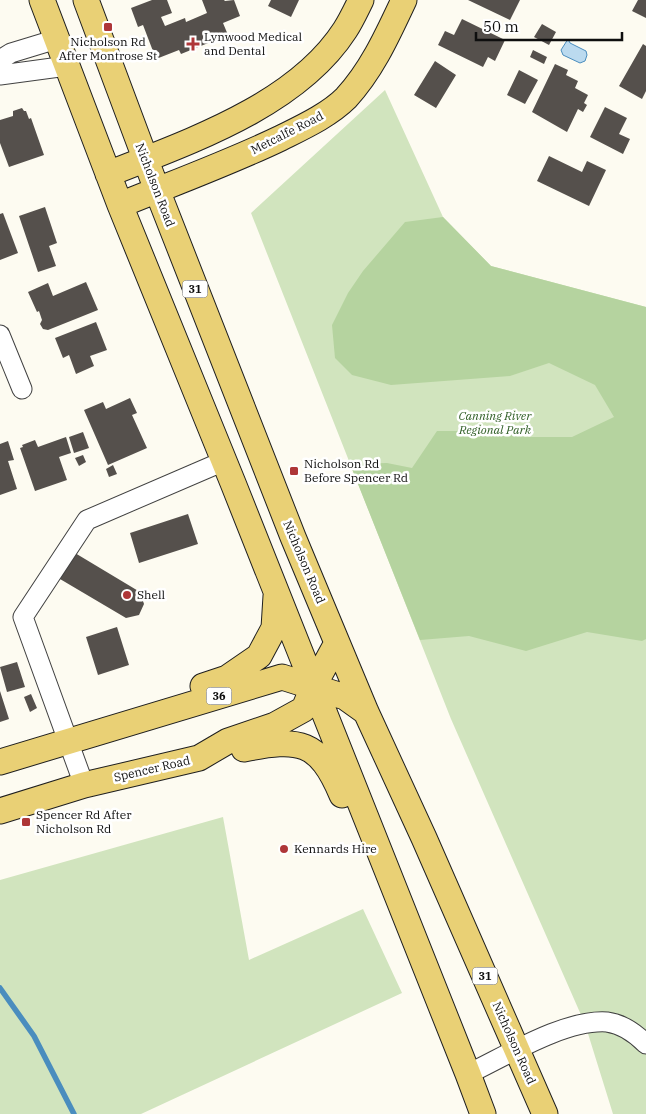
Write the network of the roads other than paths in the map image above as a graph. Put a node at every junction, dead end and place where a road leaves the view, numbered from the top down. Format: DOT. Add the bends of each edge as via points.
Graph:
graph roads {
  1 [pos="42,0"];
  2 [pos="86,0"];
  3 [pos="361,0"];
  4 [pos="404,0"];
  5 [pos="57,40"];
  6 [pos="0,60"];
  7 [pos="67,66"];
  8 [pos="0,75"];
  9 [pos="145,159"];
  10 [pos="108,174"];
  11 [pos="157,190"];
  12 [pos="120,205"];
  13 [pos="0,335"];
  14 [pos="22,389"];
  15 [pos="224,461"];
  16 [pos="276,592"];
  17 [pos="338,643"];
  18 [pos="313,687"];
  19 [pos="366,712"];
  20 [pos="69,742"];
  21 [pos="199,758"];
  22 [pos="0,762"];
  23 [pos="84,785"];
  24 [pos="0,811"];
  25 [pos="382,854"];
  26 [pos="646,1044"];
  27 [pos="518,1050"];
  28 [pos="468,1074"];
  29 [pos="483,1114"];
  30 [pos="545,1114"];
  1 -- 5 [label="main road"];
  2 -- 9 [label="main road, Nicholson Road / 31"];
  3 -- 9 [label="main road" via="345,30 327,53 307,73 268,102"];
  4 -- 11 [label="main road, Metcalfe Road" via="376,56 356,86 332,109 255,151"];
  5 -- 6 [label="street" via="11,53"];
  5 -- 7 [label="main road"];
  7 -- 8 [label="street"];
  7 -- 10 [label="main road"];
  9 -- 10 [label="main road"];
  9 -- 11 [label="main road, Nicholson Road / 31"];
  10 -- 12 [label="main road"];
  11 -- 12 [label="main road, Metcalfe Road"];
  11 -- 17 [label="main road, Nicholson Road / 31"];
  12 -- 15 [label="main road"];
  13 -- 14 [label="street"];
  15 -- 16 [label="main road"];
  15 -- 20 [label="street" via="87,520 23,617"];
  16 -- 18 [label="main road"];
  16 -- 20 [label="main road, 36" via="274,628 259,656 246,666 227,678 140,709"];
  17 -- 18 [label="main road, Spencer Road"];
  17 -- 19 [label="main road, Nicholson Road / 31"];
  18 -- 19 [label="main road, 36" via="345,697"];
  18 -- 20 [label="main road, 36" via="282,677"];
  18 -- 21 [label="main road, Spencer Road" via="304,709 275,725 228,741"];
  18 -- 25 [label="main road"];
  19 -- 27 [label="main road, Nicholson Road / 31"];
  20 -- 22 [label="main road, 36"];
  20 -- 23 [label="street"];
  21 -- 23 [label="main road, Spencer Road"];
  21 -- 25 [label="main road" via="274,743 304,746 325,761 355,827"];
  23 -- 24 [label="main road, Spencer Road"];
  25 -- 28 [label="main road"];
  26 -- 27 [label="street" via="628,1029 608,1022 585,1024 556,1033"];
  27 -- 28 [label="street"];
  27 -- 30 [label="main road, Nicholson Road / 31"];
  28 -- 29 [label="main road"];
}
